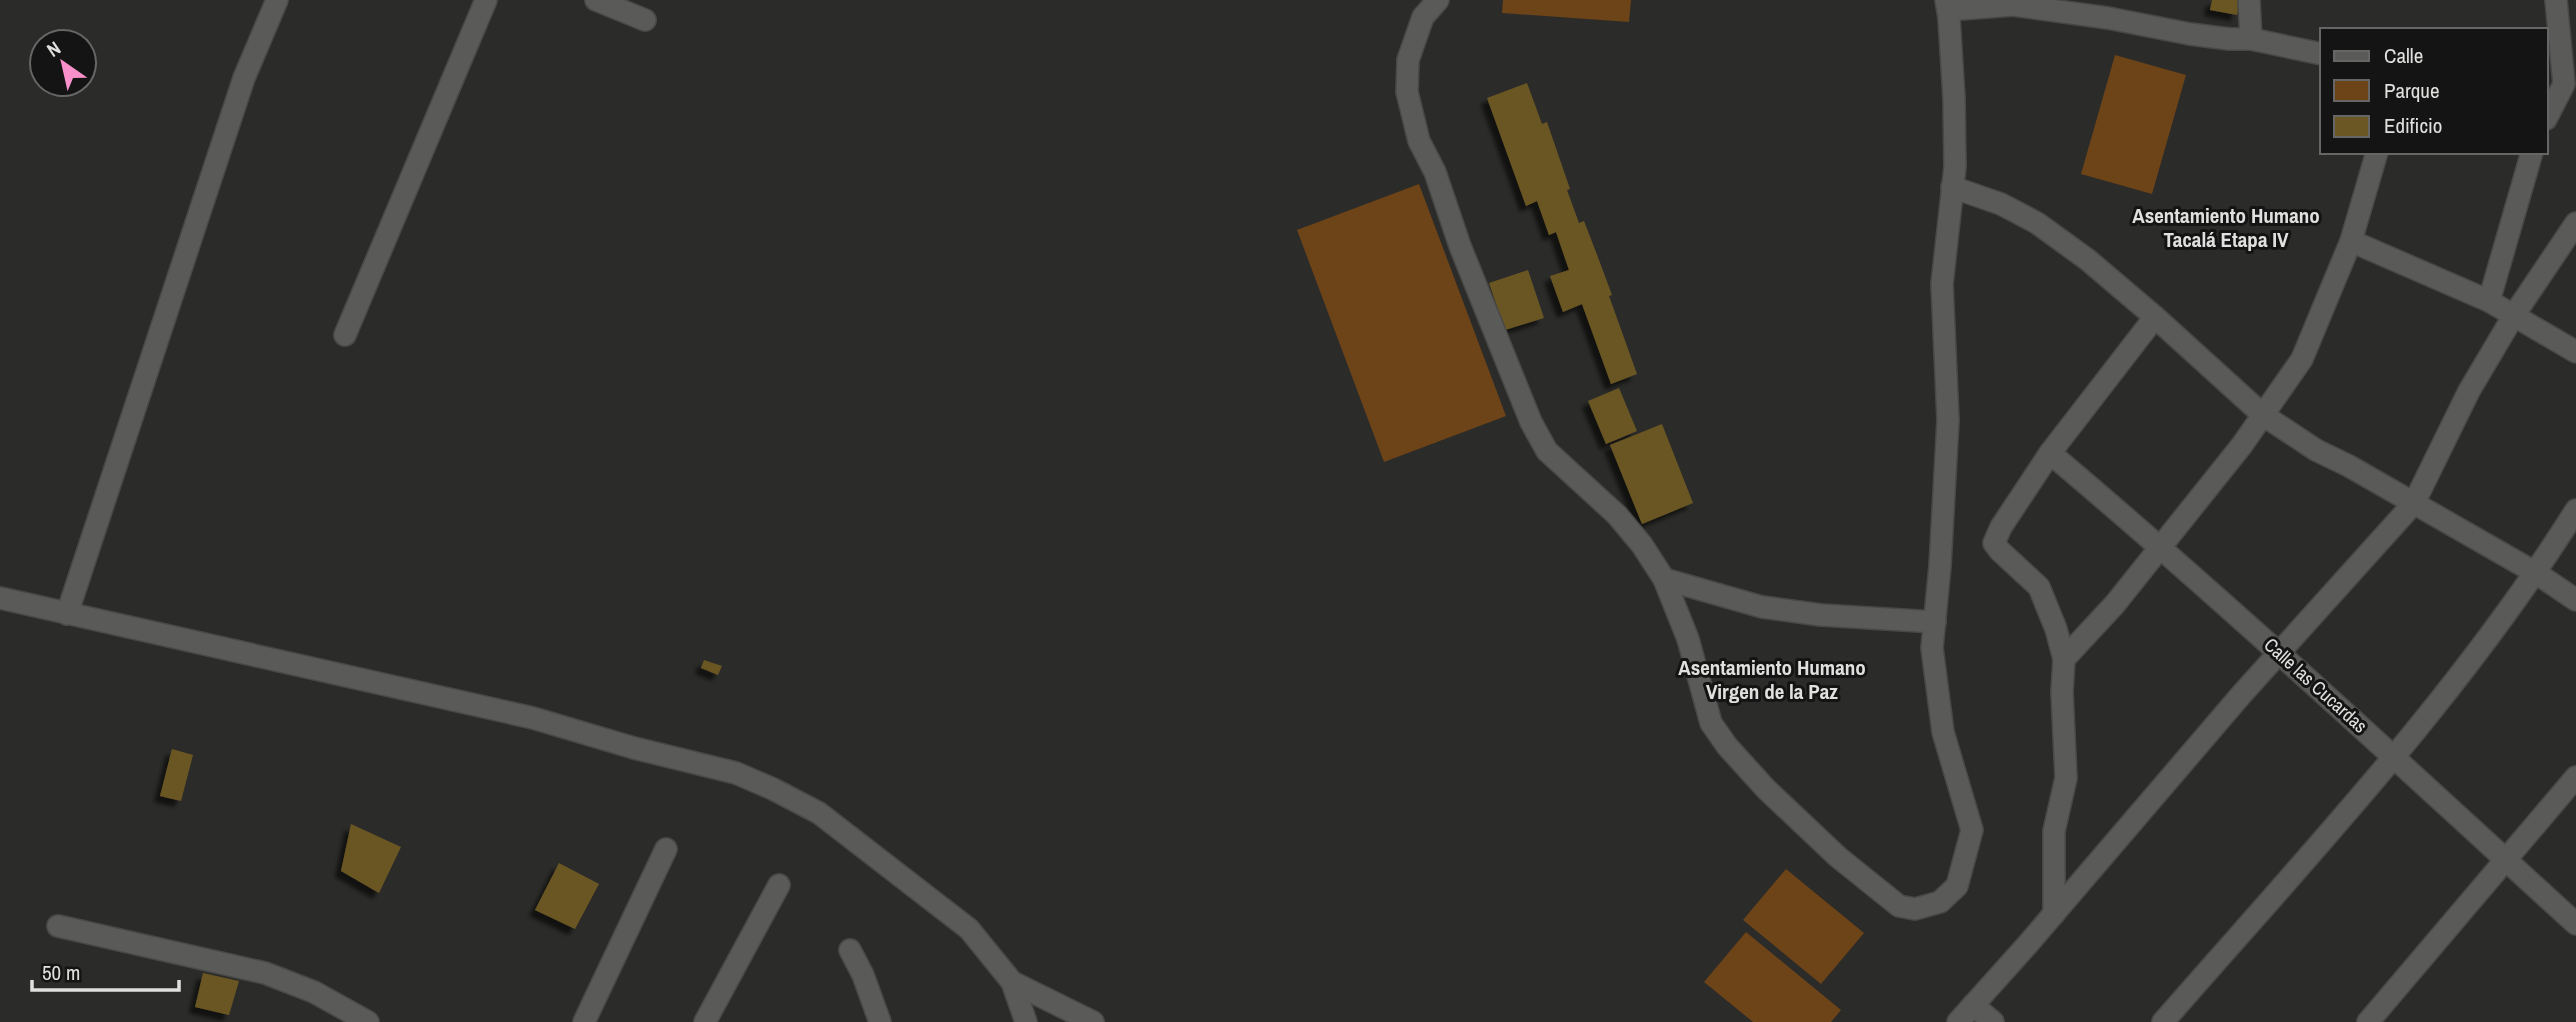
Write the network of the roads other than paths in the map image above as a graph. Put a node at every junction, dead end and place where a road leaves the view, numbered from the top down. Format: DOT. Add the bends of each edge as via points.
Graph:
graph roads {
  1 [pos="277,0"];
  2 [pos="486,0"];
  3 [pos="596,0"];
  4 [pos="1438,0"];
  5 [pos="2249,0"];
  6 [pos="2556,0"];
  7 [pos="1947,5"];
  8 [pos="645,20"];
  9 [pos="2251,39"];
  10 [pos="2320,54"];
  11 [pos="2562,84"];
  12 [pos="2548,115"];
  13 [pos="2376,154"];
  14 [pos="2531,154"];
  15 [pos="1952,187"];
  16 [pos="2576,223"];
  17 [pos="2351,242"];
  18 [pos="2489,301"];
  19 [pos="2514,315"];
  20 [pos="2155,317"];
  21 [pos="345,335"];
  22 [pos="2576,352"];
  23 [pos="2263,415"];
  24 [pos="2050,453"];
  25 [pos="2414,503"];
  26 [pos="2576,510"];
  27 [pos="2161,547"];
  28 [pos="2536,573"];
  29 [pos="1664,579"];
  30 [pos="0,598"];
  31 [pos="2576,600"];
  32 [pos="67,614"];
  33 [pos="1935,622"];
  34 [pos="2281,653"];
  35 [pos="2064,659"];
  36 [pos="2394,757"];
  37 [pos="2576,778"];
  38 [pos="666,849"];
  39 [pos="2507,861"];
  40 [pos="779,885"];
  41 [pos="2054,914"];
  42 [pos="2576,924"];
  43 [pos="58,926"];
  44 [pos="850,950"];
  45 [pos="1012,982"];
  46 [pos="1973,1005"];
  47 [pos="368,1022"];
  48 [pos="584,1022"];
  49 [pos="705,1022"];
  50 [pos="880,1022"];
  51 [pos="1027,1022"];
  52 [pos="1093,1022"];
  53 [pos="1958,1022"];
  54 [pos="1993,1022"];
  55 [pos="2162,1022"];
  56 [pos="2368,1022"];
  1 -- 32 [label="street" via="244,78"];
  2 -- 21 [label="street"];
  3 -- 8 [label="street"];
  4 -- 29 [label="street" via="1423,17 1408,60 1407,92 1419,141 1531,422 1547,451 1618,515"];
  5 -- 9 [label="street"];
  6 -- 11 [label="street"];
  7 -- 9 [label="street" via="2013,5 2190,34"];
  7 -- 15 [label="street" via="1954,99"];
  9 -- 10 [label="street"];
  11 -- 12 [label="street"];
  13 -- 17 [label="street"];
  14 -- 18 [label="street"];
  15 -- 20 [label="street" via="2001,204 2036,223"];
  15 -- 33 [label="street" via="1942,284 1948,421"];
  16 -- 19 [label="street"];
  17 -- 18 [label="street"];
  17 -- 23 [label="street" via="2302,359"];
  18 -- 19 [label="street"];
  19 -- 22 [label="street"];
  19 -- 25 [label="street" via="2469,391"];
  20 -- 23 [label="street"];
  20 -- 24 [label="street"];
  23 -- 25 [label="street" via="2316,450"];
  23 -- 27 [label="street"];
  24 -- 27 [label="street, Calle las Cucardas"];
  24 -- 35 [label="street" via="1994,542 2039,587"];
  25 -- 28 [label="street"];
  25 -- 34 [label="street"];
  26 -- 28 [label="street"];
  27 -- 34 [label="street, Calle las Cucardas"];
  27 -- 35 [label="street"];
  28 -- 31 [label="street"];
  28 -- 36 [label="street"];
  29 -- 33 [label="street" via="1762,607"];
  29 -- 33 [label="street" via="1688,639 1711,723 1727,746 1838,857 1899,906 1915,909 1940,902 1956,886 1972,830 1943,732 1932,648"];
  30 -- 32 [label="street"];
  32 -- 45 [label="street" via="533,718 736,773 819,813 847,833 969,929"];
  34 -- 36 [label="street, Calle las Cucardas"];
  34 -- 41 [label="street"];
  35 -- 41 [label="street" via="2066,778 2054,831"];
  36 -- 39 [label="street, Calle las Cucardas"];
  36 -- 55 [label="street"];
  37 -- 39 [label="street"];
  38 -- 48 [label="street"];
  39 -- 42 [label="street, Calle las Cucardas"];
  39 -- 56 [label="street"];
  40 -- 49 [label="street"];
  41 -- 46 [label="street"];
  43 -- 47 [label="street" via="265,973 314,992"];
  44 -- 50 [label="street"];
  45 -- 51 [label="street"];
  45 -- 52 [label="street"];
  46 -- 53 [label="street"];
  46 -- 54 [label="street"];
}
